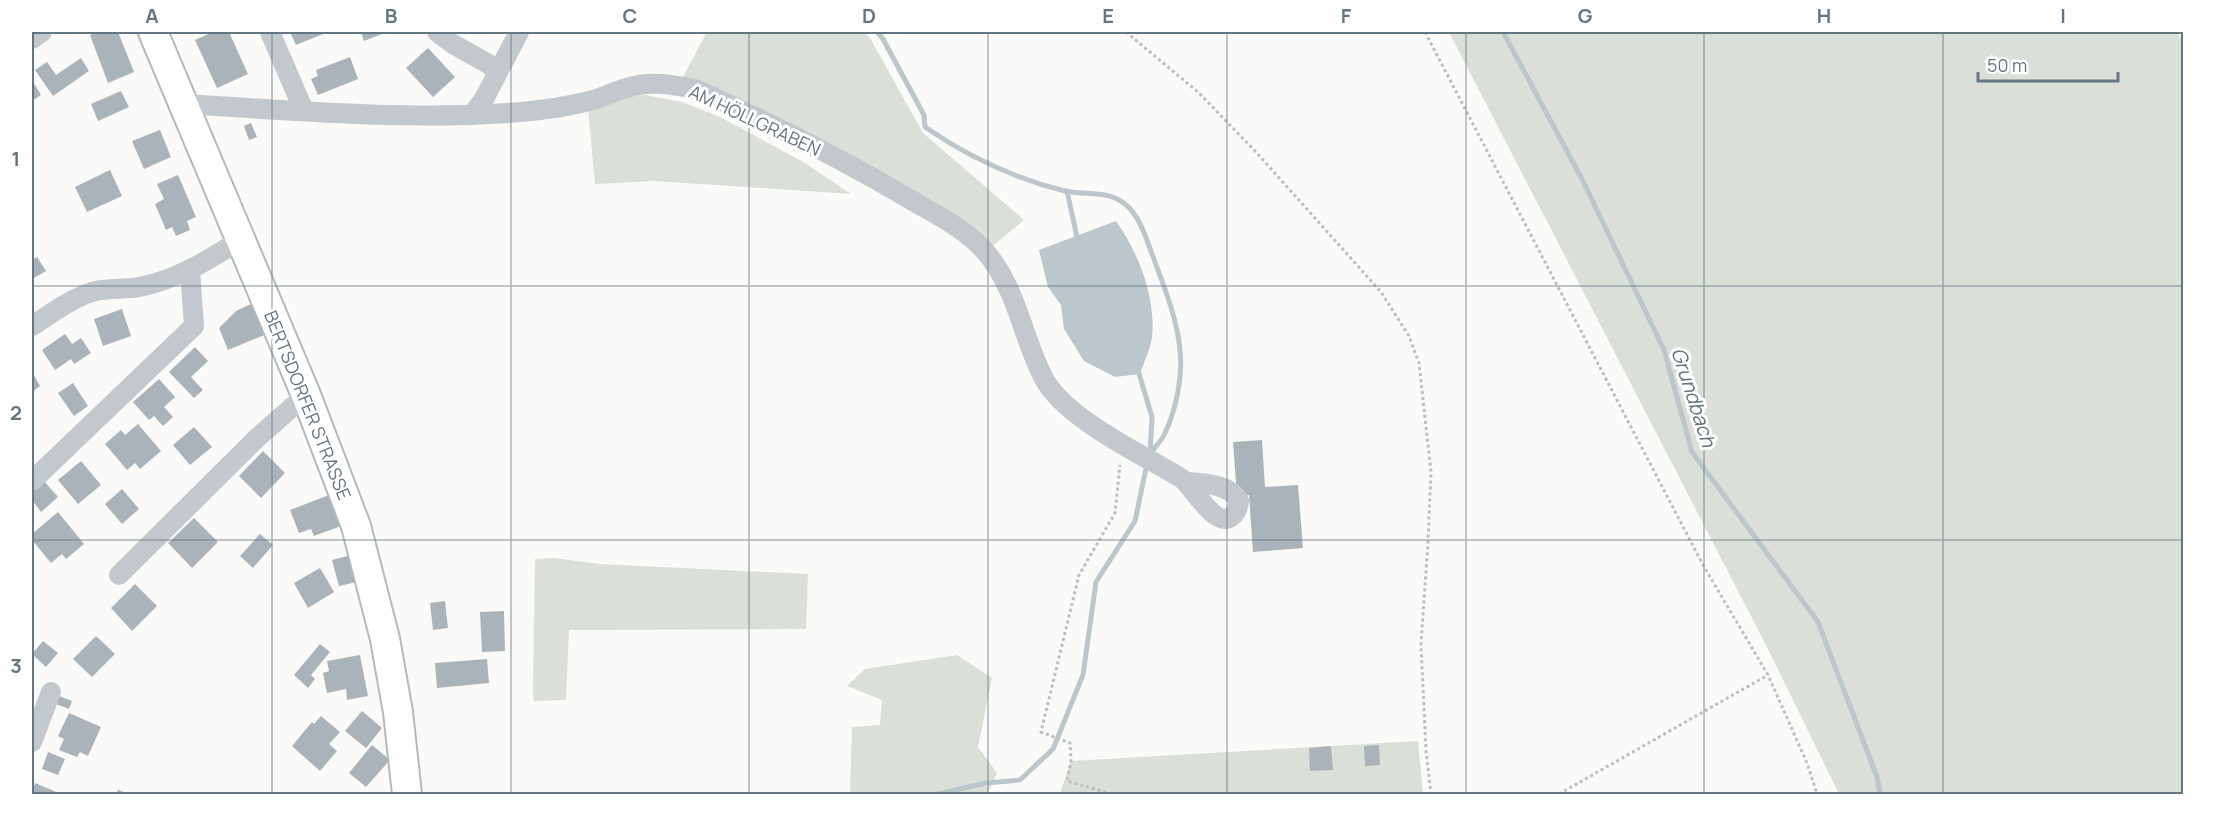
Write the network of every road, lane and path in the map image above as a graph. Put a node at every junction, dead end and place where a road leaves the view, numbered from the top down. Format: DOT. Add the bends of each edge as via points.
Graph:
graph roads {
  1 [pos="42,32"];
  2 [pos="153,32"];
  3 [pos="270,32"];
  4 [pos="437,32"];
  5 [pos="519,32"];
  6 [pos="1126,32"];
  7 [pos="1425,32"];
  8 [pos="32,39"];
  9 [pos="499,70"];
  10 [pos="185,110"];
  11 [pos="304,111"];
  12 [pos="472,115"];
  13 [pos="240,240"];
  14 [pos="190,269"];
  15 [pos="32,327"];
  16 [pos="306,395"];
  17 [pos="1111,436"];
  18 [pos="32,481"];
  19 [pos="1186,482"];
  20 [pos="119,575"];
  21 [pos="1768,675"];
  22 [pos="51,692"];
  23 [pos="32,742"];
  24 [pos="407,795"];
  25 [pos="1112,795"];
  26 [pos="1142,795"];
  27 [pos="1180,795"];
  28 [pos="1431,795"];
  29 [pos="1559,795"];
  30 [pos="1817,795"];
  1 -- 8 [label="street"];
  2 -- 10 [label="main road, BERTSDORFER STRASSE"];
  3 -- 11 [label="street"];
  4 -- 9 [label="street"];
  5 -- 9 [label="street"];
  6 -- 28 [label="path" via="1198,92 1256,152 1381,292 1409,336 1419,363 1431,472 1421,644"];
  7 -- 21 [label="path" via="1704,565"];
  9 -- 12 [label="street"];
  10 -- 11 [label="street, AM HÖLLGRABEN" via="199,105"];
  10 -- 13 [label="main road, BERTSDORFER STRASSE"];
  11 -- 12 [label="street, AM HÖLLGRABEN"];
  12 -- 17 [label="street, AM HÖLLGRABEN" via="582,102 650,82 695,89 721,100 865,174 935,214 982,248 1007,285 1044,378 1056,396"];
  13 -- 14 [label="street"];
  13 -- 16 [label="main road, BERTSDORFER STRASSE"];
  14 -- 15 [label="street" via="138,287 95,290"];
  14 -- 18 [label="street" via="194,326"];
  16 -- 20 [label="street" via="257,438"];
  16 -- 24 [label="main road, BERTSDORFER STRASSE" via="367,564 398,712"];
  17 -- 19 [label="street, AM HÖLLGRABEN"];
  17 -- 25 [label="path" via="1120,466 1115,513 1079,575 1041,732 1070,743 1067,781"];
  21 -- 29 [label="path"];
  21 -- 30 [label="path"];
  22 -- 23 [label="street"];
  26 -- 27 [label="path"];
}
